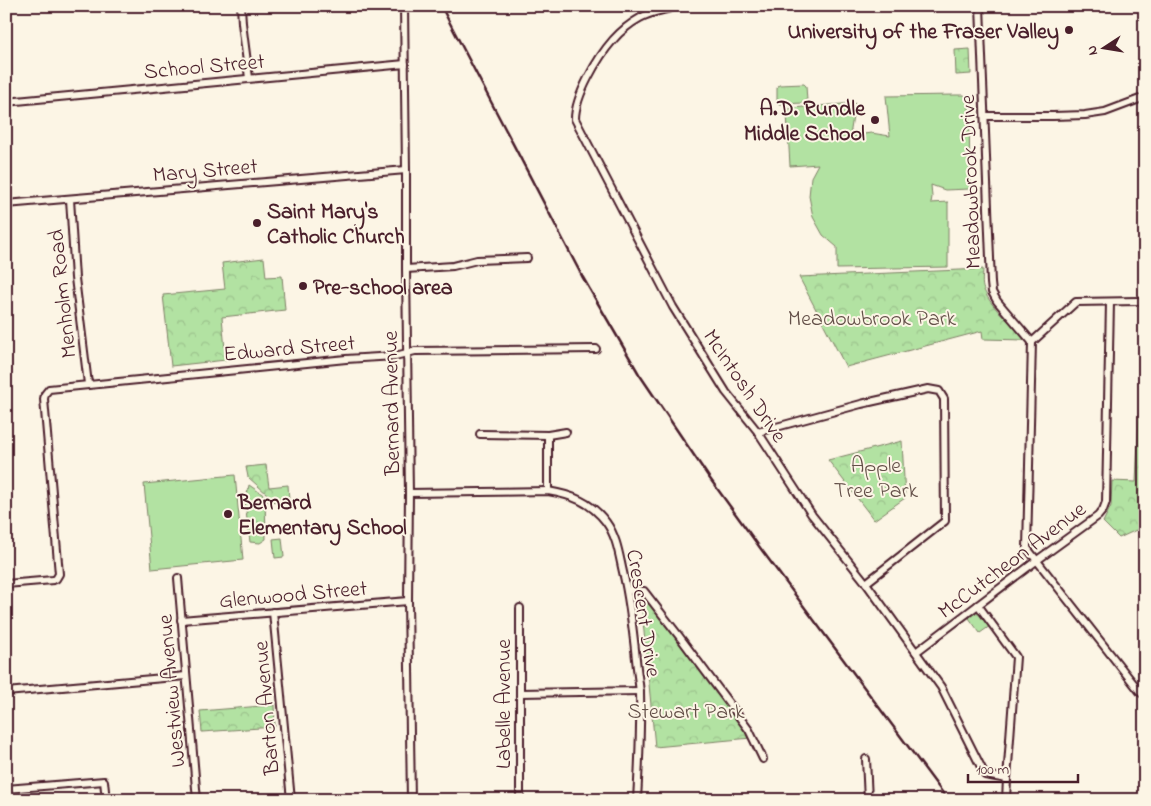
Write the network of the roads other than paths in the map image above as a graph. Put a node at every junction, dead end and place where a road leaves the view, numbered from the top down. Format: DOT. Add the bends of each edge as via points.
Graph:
graph roads {
  1 [pos="241,6"];
  2 [pos="404,6"];
  3 [pos="677,6"];
  4 [pos="980,6"];
  5 [pos="406,64"];
  6 [pos="249,78"];
  7 [pos="1145,97"];
  8 [pos="6,102"];
  9 [pos="984,116"];
  10 [pos="406,170"];
  11 [pos="70,199"];
  12 [pos="6,204"];
  13 [pos="528,258"];
  14 [pos="406,269"];
  15 [pos="1138,301"];
  16 [pos="1110,302"];
  17 [pos="1032,342"];
  18 [pos="596,349"];
  19 [pos="407,353"];
  20 [pos="88,384"];
  21 [pos="46,391"];
  22 [pos="566,432"];
  23 [pos="758,432"];
  24 [pos="480,434"];
  25 [pos="548,435"];
  26 [pos="548,491"];
  27 [pos="409,493"];
  28 [pos="1036,561"];
  29 [pos="178,578"];
  30 [pos="866,583"];
  31 [pos="6,584"];
  32 [pos="627,590"];
  33 [pos="408,601"];
  34 [pos="978,605"];
  35 [pos="520,608"];
  36 [pos="273,612"];
  37 [pos="181,620"];
  38 [pos="916,652"];
  39 [pos="186,676"];
  40 [pos="1143,691"];
  41 [pos="6,692"];
  42 [pos="640,692"];
  43 [pos="520,693"];
  44 [pos="763,759"];
  45 [pos="866,759"];
  46 [pos="1007,779"];
  47 [pos="6,789"];
  48 [pos="106,800"];
  49 [pos="197,800"];
  50 [pos="291,800"];
  51 [pos="411,800"];
  52 [pos="520,800"];
  53 [pos="637,800"];
  54 [pos="868,800"];
  55 [pos="1006,800"];
  1 -- 6 [label="street"];
  2 -- 5 [label="street, Bernard Avenue"];
  3 -- 23 [label="street, McIntosh Drive" via="641,17 614,39 586,82 574,119 673,307 726,392"];
  4 -- 9 [label="street, Meadowbrook Drive"];
  5 -- 6 [label="street, School Street"];
  5 -- 10 [label="street, Bernard Avenue"];
  6 -- 8 [label="street, School Street"];
  7 -- 9 [label="street" via="1105,112 1085,115"];
  9 -- 17 [label="street, Meadowbrook Drive" via="992,292"];
  10 -- 11 [label="street, Mary Street"];
  10 -- 14 [label="street, Bernard Avenue"];
  11 -- 12 [label="street, Mary Street"];
  11 -- 20 [label="street, Menholm Road" via="75,278"];
  13 -- 14 [label="street"];
  14 -- 19 [label="street, Bernard Avenue"];
  15 -- 16 [label="street"];
  16 -- 17 [label="street" via="1076,302"];
  16 -- 28 [label="street, McCutcheon Avenue" via="1106,502 1098,516"];
  17 -- 28 [label="street" via="1027,548"];
  18 -- 19 [label="street, Edward Street"];
  19 -- 20 [label="street, Edward Street"];
  19 -- 27 [label="street, Bernard Avenue"];
  20 -- 21 [label="street, Edward Street"];
  21 -- 31 [label="street, Menholm Road" via="44,399 58,576 52,580"];
  22 -- 25 [label="street"];
  23 -- 30 [label="street, McIntosh Drive" via="812,515"];
  23 -- 30 [label="street" via="860,404 939,390 944,398 945,521"];
  24 -- 25 [label="street"];
  25 -- 26 [label="street"];
  26 -- 27 [label="street, Crescent Drive"];
  26 -- 32 [label="street, Crescent Drive" via="586,502 607,523 616,542"];
  27 -- 33 [label="street, Bernard Avenue"];
  28 -- 34 [label="street, McCutcheon Avenue"];
  28 -- 40 [label="street"];
  29 -- 37 [label="street, Westview Avenue"];
  30 -- 38 [label="street, McIntosh Drive"];
  32 -- 42 [label="street, Crescent Drive"];
  32 -- 44 [label="street" via="644,590 749,730"];
  33 -- 36 [label="street, Glenwood Street"];
  33 -- 51 [label="street, Bernard Avenue"];
  34 -- 38 [label="street, McCutcheon Avenue"];
  34 -- 46 [label="street" via="1016,657"];
  35 -- 43 [label="street, Labelle Avenue"];
  36 -- 37 [label="street, Glenwood Street"];
  36 -- 50 [label="street, Barton Avenue"];
  37 -- 39 [label="street, Westview Avenue"];
  38 -- 46 [label="street, McIntosh Drive" via="941,687 984,775"];
  39 -- 41 [label="street"];
  39 -- 49 [label="street, Westview Avenue"];
  42 -- 43 [label="street"];
  42 -- 53 [label="street, Crescent Drive"];
  43 -- 52 [label="street, Labelle Avenue"];
  45 -- 54 [label="street"];
  46 -- 55 [label="street"];
  47 -- 48 [label="street" via="104,781"];
}
